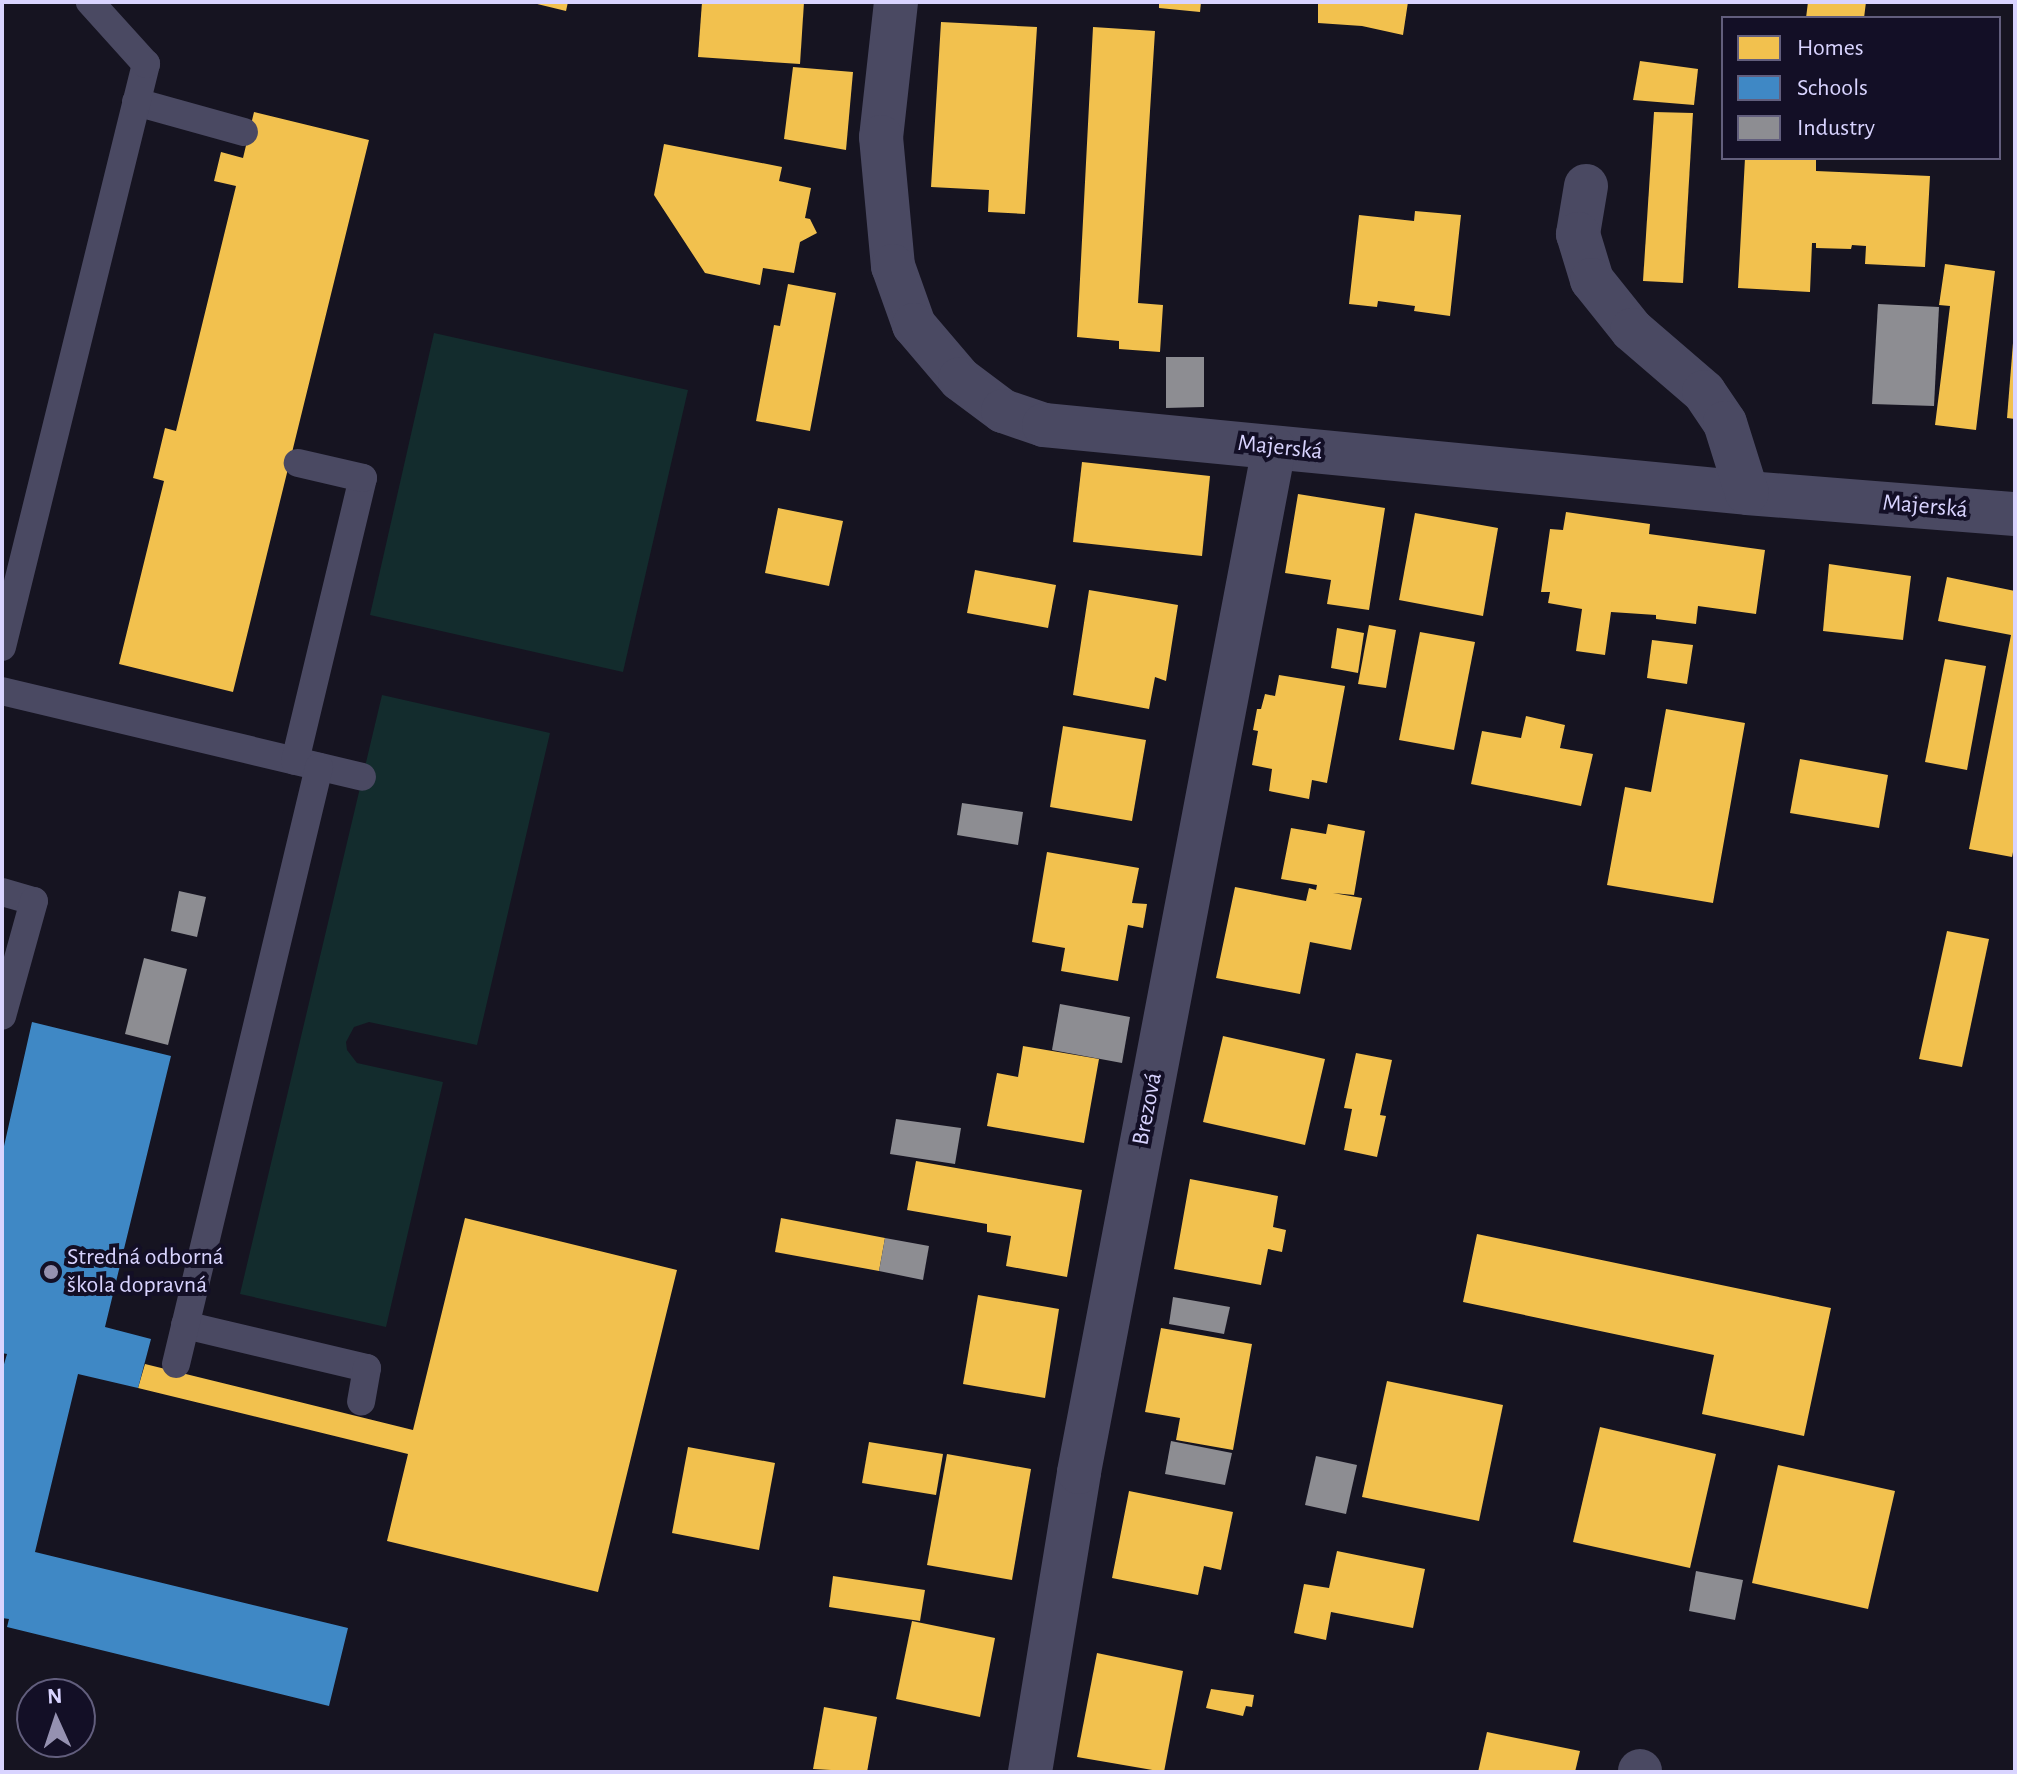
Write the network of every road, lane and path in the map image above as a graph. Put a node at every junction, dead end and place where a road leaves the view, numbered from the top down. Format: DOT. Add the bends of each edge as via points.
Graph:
graph roads {
  1 [pos="90,2"];
  2 [pos="896,2"];
  3 [pos="136,102"];
  4 [pos="244,132"];
  5 [pos="1586,186"];
  6 [pos="1274,448"];
  7 [pos="298,463"];
  8 [pos="1747,493"];
  9 [pos="2013,515"];
  10 [pos="2,647"];
  11 [pos="2,691"];
  12 [pos="307,764"];
  13 [pos="362,777"];
  14 [pos="2,892"];
  15 [pos="2,1016"];
  16 [pos="185,1325"];
  17 [pos="176,1364"];
  18 [pos="361,1401"];
  19 [pos="1030,1772"];
  1 -- 3 [label="lane" via="146,64"];
  2 -- 6 [label="street, Majerská" via="881,137 893,266 914,325 960,379 1003,411 1044,425"];
  3 -- 4 [label="lane"];
  3 -- 10 [label="lane"];
  5 -- 8 [label="street" via="1578,234 1592,280 1632,330 1704,392 1725,423"];
  6 -- 8 [label="street, Majerská"];
  6 -- 19 [label="street, Brezová" via="1082,1457"];
  7 -- 12 [label="lane" via="363,478"];
  8 -- 9 [label="street, Majerská"];
  11 -- 12 [label="lane"];
  12 -- 13 [label="lane"];
  12 -- 16 [label="lane"];
  14 -- 15 [label="lane" via="34,901"];
  16 -- 17 [label="lane"];
  16 -- 18 [label="lane" via="367,1368"];
}
